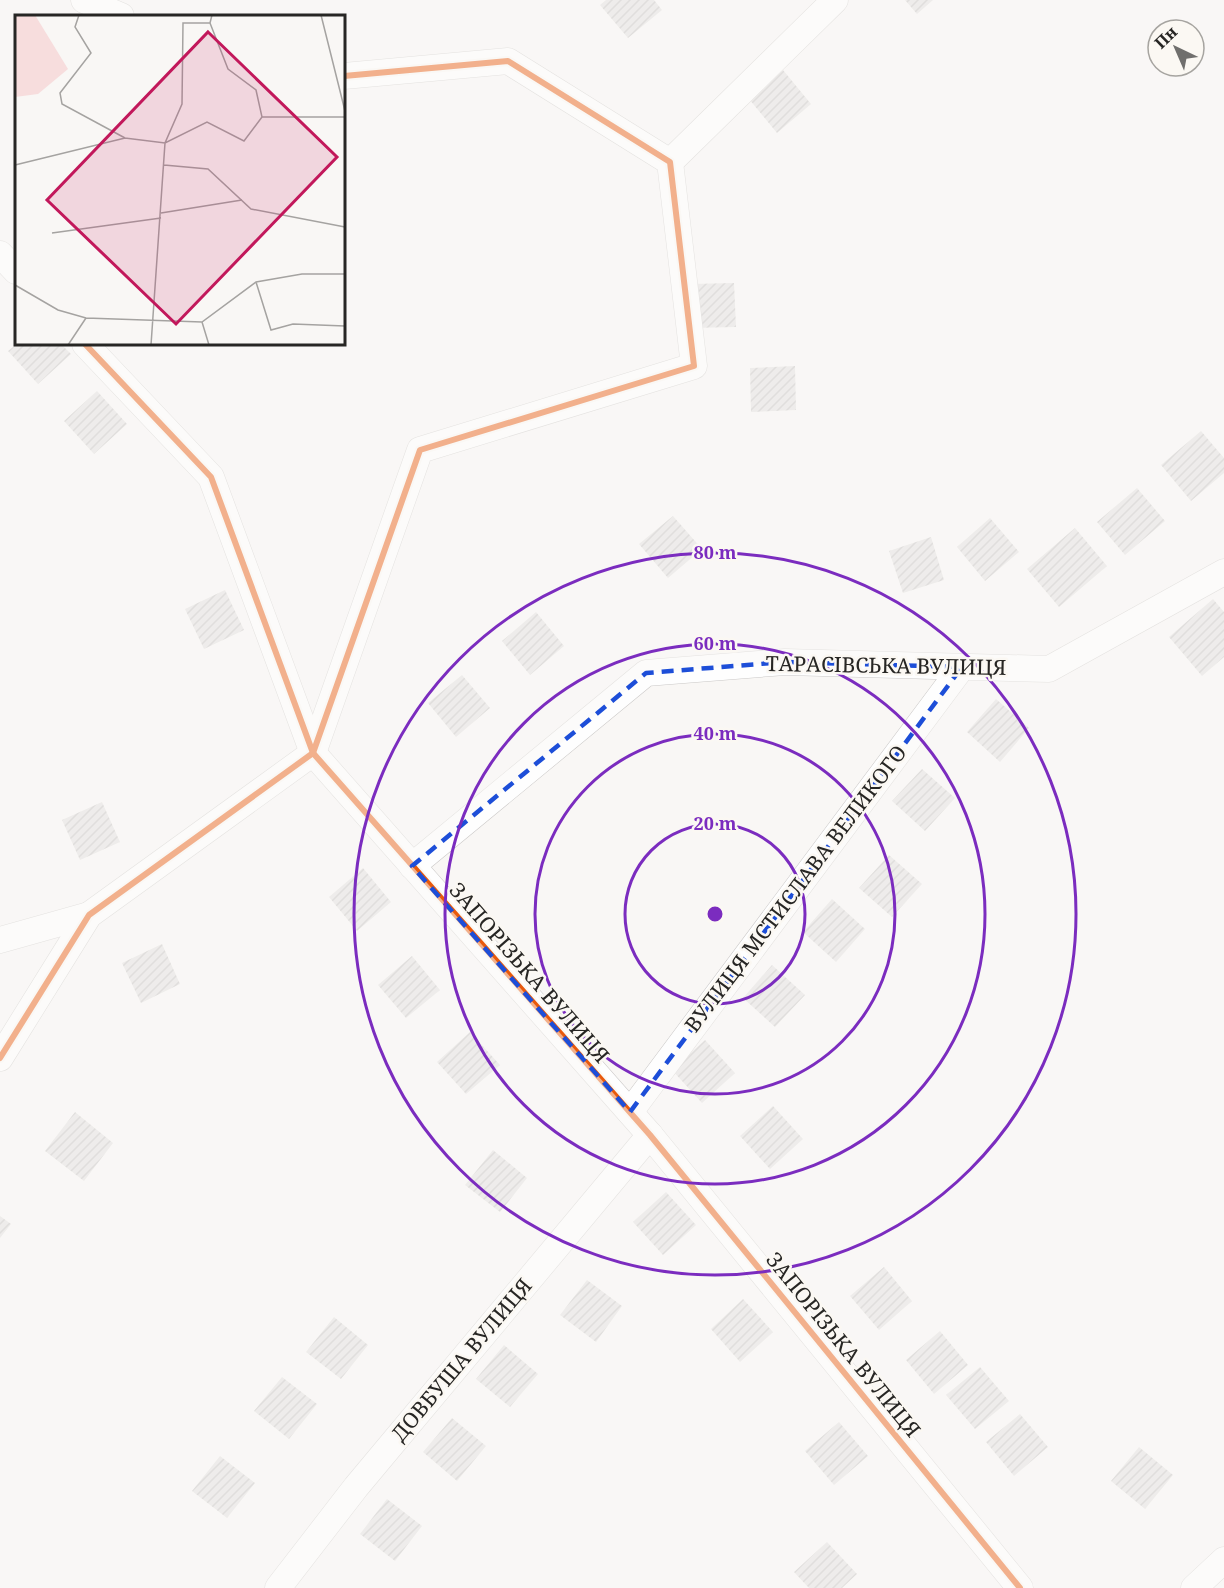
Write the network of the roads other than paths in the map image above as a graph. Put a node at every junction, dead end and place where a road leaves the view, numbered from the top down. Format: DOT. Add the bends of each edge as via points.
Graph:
graph roads {
  1 [pos="84,0"];
  2 [pos="835,0"];
  3 [pos="119,15"];
  4 [pos="345,76"];
  5 [pos="670,162"];
  6 [pos="0,254"];
  7 [pos="15,270"];
  8 [pos="86,345"];
  9 [pos="1224,572"];
  10 [pos="962,667"];
  11 [pos="313,753"];
  12 [pos="412,866"];
  13 [pos="89,915"];
  14 [pos="0,940"];
  15 [pos="0,1058"];
  16 [pos="630,1112"];
  17 [pos="651,1135"];
  18 [pos="1224,1560"];
  19 [pos="278,1588"];
  20 [pos="1020,1588"];
  21 [pos="1194,1588"];
  1 -- 3 [label="street"];
  2 -- 5 [label="street"];
  4 -- 5 [label="street" via="508,61"];
  5 -- 11 [label="street" via="694,366 420,450"];
  6 -- 7 [label="street"];
  8 -- 11 [label="street, ЗАПОРІЗЬКА ВУЛИЦЯ" via="211,477"];
  9 -- 10 [label="street, ТАРАСІВСЬКА ВУЛИЦЯ" via="1049,669"];
  10 -- 12 [label="street, ТАРАСІВСЬКА ВУЛИЦЯ" via="785,662 646,673"];
  10 -- 16 [label="street, ВУЛИЦЯ МСТИСЛАВА ВЕЛИКОГО"];
  11 -- 12 [label="street, ЗАПОРІЗЬКА ВУЛИЦЯ"];
  11 -- 13 [label="street"];
  12 -- 16 [label="street, ЗАПОРІЗЬКА ВУЛИЦЯ"];
  13 -- 14 [label="street"];
  13 -- 15 [label="street"];
  16 -- 17 [label="street, ЗАПОРІЗЬКА ВУЛИЦЯ"];
  17 -- 19 [label="street, ДОВБУША ВУЛИЦЯ" via="356,1487"];
  17 -- 20 [label="street, ЗАПОРІЗЬКА ВУЛИЦЯ"];
  18 -- 21 [label="street"];
}
